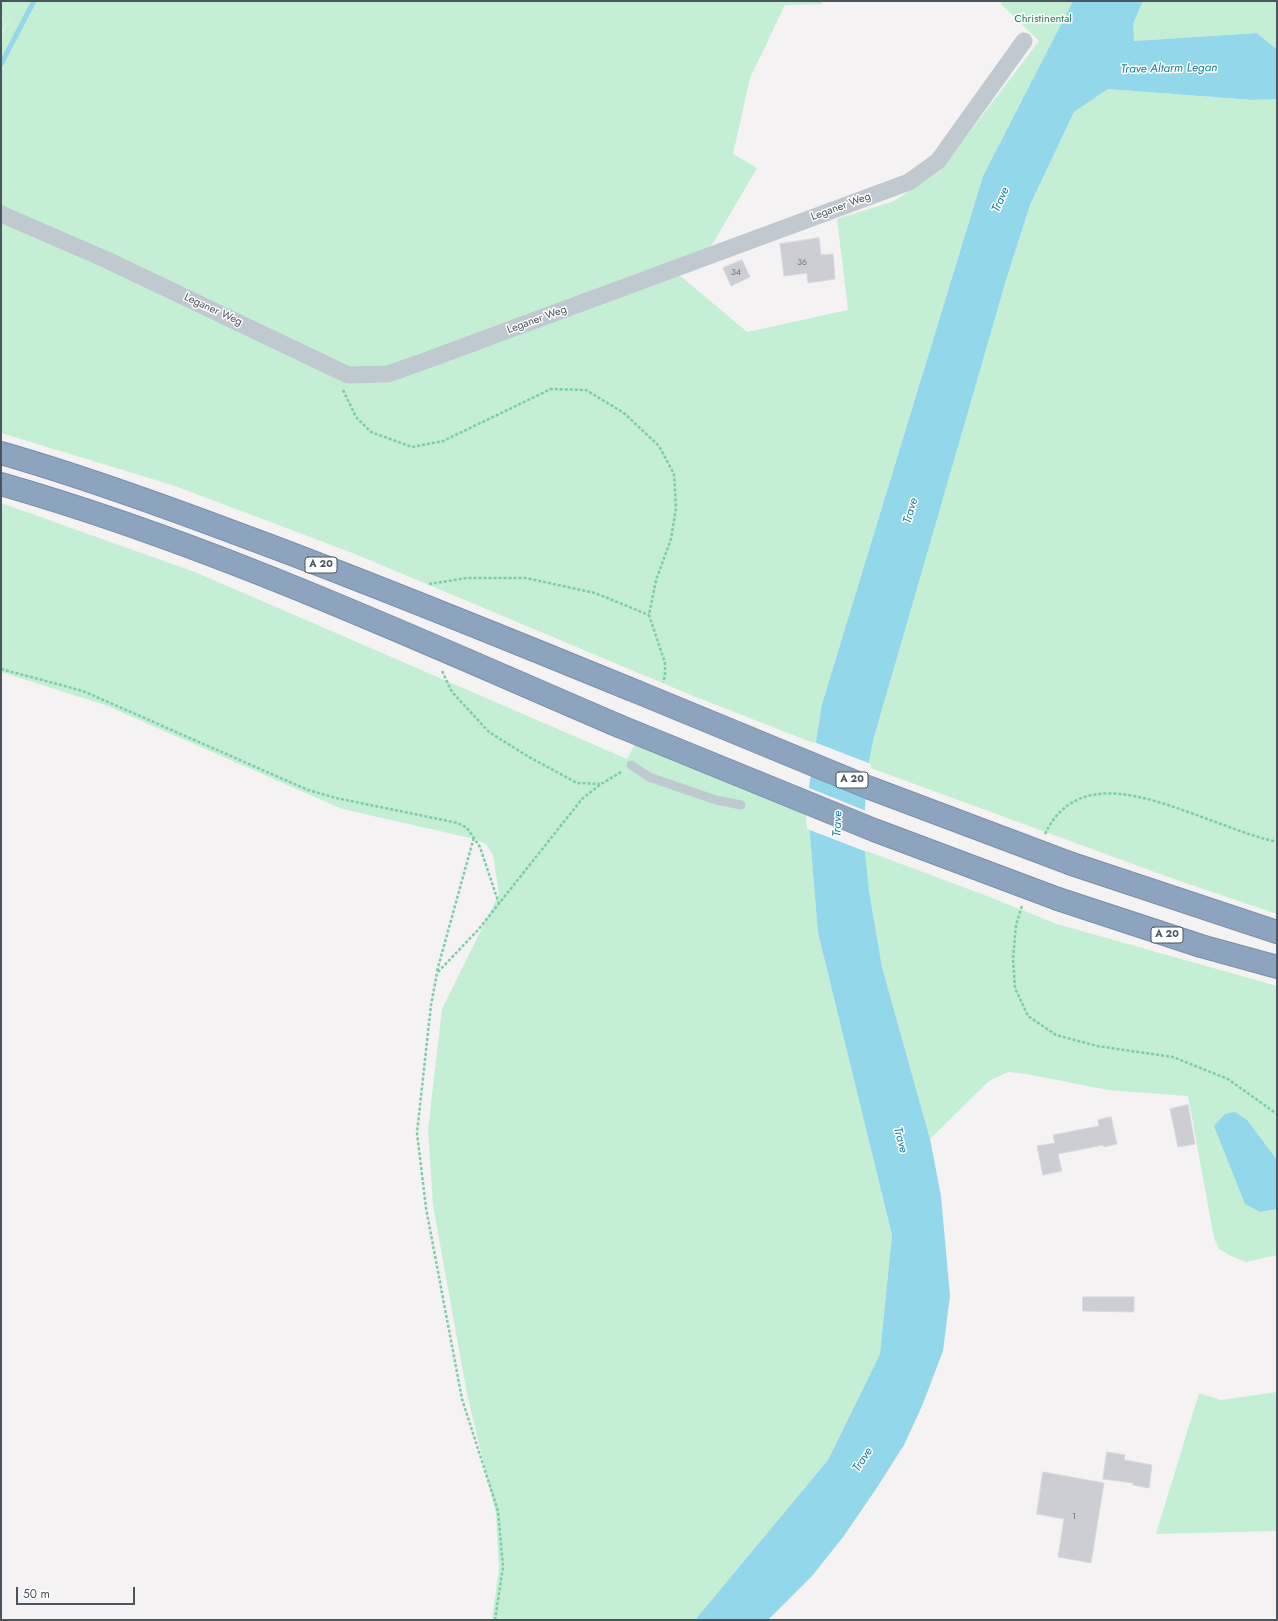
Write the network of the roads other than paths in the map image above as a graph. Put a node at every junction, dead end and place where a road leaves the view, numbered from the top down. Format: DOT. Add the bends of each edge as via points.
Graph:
graph roads {
  1 [pos="1024,41"];
  2 [pos="1,214"];
  3 [pos="1,453"];
  4 [pos="1,484"];
  5 [pos="631,765"];
  6 [pos="741,805"];
  7 [pos="1277,932"];
  8 [pos="1277,967"];
  1 -- 2 [label="street, Leganer Weg" via="938,161 909,182 388,374 348,375 108,260"];
  3 -- 7 [label="highway, A 20, bridge" via="147,499 249,538 410,600 870,788 1072,864"];
  4 -- 8 [label="highway, A 20, bridge" via="136,527 288,584 619,726 874,830 1058,899 1201,946"];
  5 -- 6 [label="lane" via="648,777 716,800"];
}
